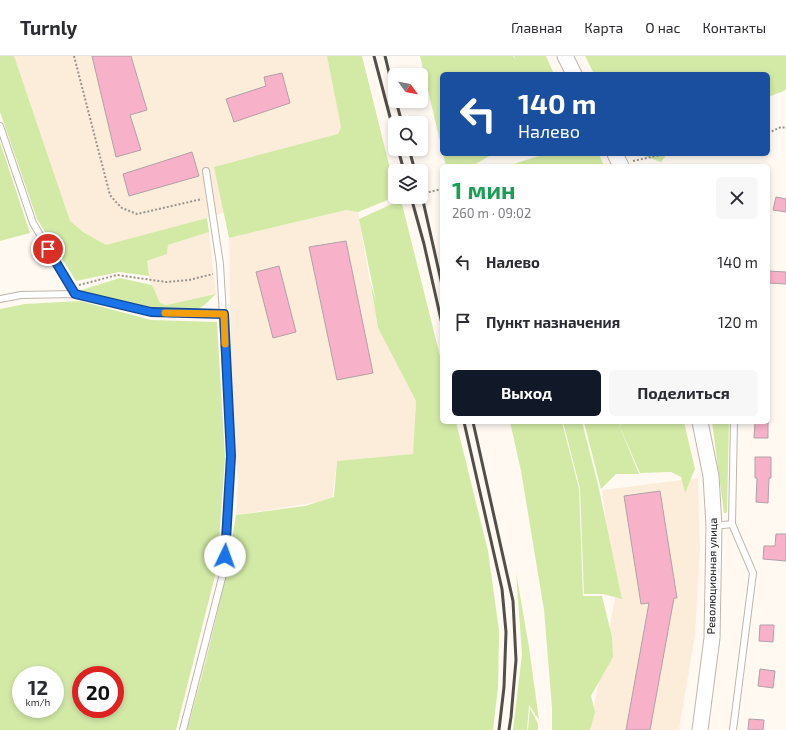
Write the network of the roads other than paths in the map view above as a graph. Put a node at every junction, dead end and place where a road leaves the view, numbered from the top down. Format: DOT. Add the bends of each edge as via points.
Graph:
graph roads {
  1 [pos="565,56"];
  2 [pos="573,72"];
  3 [pos="0,126"];
  4 [pos="206,171"];
  5 [pos="75,294"];
  6 [pos="0,300"];
  7 [pos="224,314"];
  8 [pos="700,424"];
  9 [pos="734,424"];
  10 [pos="732,524"];
  11 [pos="714,526"];
  12 [pos="183,730"];
  13 [pos="700,730"];
  14 [pos="733,730"];
  1 -- 2 [label="street"];
  3 -- 5 [label="lane" via="33,223"];
  4 -- 7 [label="lane" via="221,272"];
  5 -- 6 [label="lane" via="21,295"];
  5 -- 7 [label="lane" via="151,312"];
  7 -- 12 [label="lane" via="231,456 224,570"];
  8 -- 11 [label="street, Революционная улица" via="711,476"];
  9 -- 10 [label="lane"];
  10 -- 11 [label="lane"];
  10 -- 14 [label="lane" via="753,573"];
  11 -- 13 [label="street, Революционная улица" via="712,638"];
}
